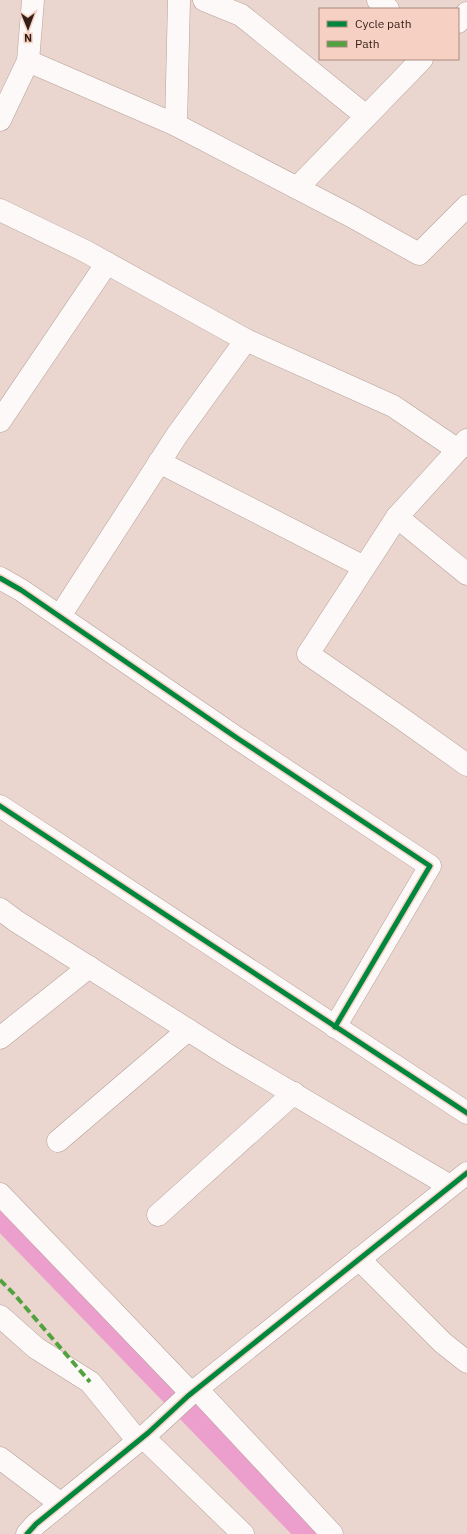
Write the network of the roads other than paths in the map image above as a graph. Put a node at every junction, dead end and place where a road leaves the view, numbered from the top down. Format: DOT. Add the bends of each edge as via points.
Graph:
graph roads {
  1 [pos="33,0"];
  2 [pos="179,0"];
  3 [pos="204,0"];
  4 [pos="378,0"];
  5 [pos="387,8"];
  6 [pos="467,12"];
  7 [pos="459,21"];
  8 [pos="421,60"];
  9 [pos="28,61"];
  10 [pos="366,116"];
  11 [pos="0,120"];
  12 [pos="176,125"];
  13 [pos="297,188"];
  14 [pos="467,206"];
  15 [pos="0,210"];
  16 [pos="107,263"];
  17 [pos="246,340"];
  18 [pos="0,422"];
  19 [pos="462,445"];
  20 [pos="159,462"];
  21 [pos="397,517"];
  22 [pos="364,567"];
  23 [pos="467,574"];
  24 [pos="0,578"];
  25 [pos="60,616"];
  26 [pos="467,765"];
  27 [pos="0,806"];
  28 [pos="0,909"];
  29 [pos="89,967"];
  30 [pos="335,1027"];
  31 [pos="188,1030"];
  32 [pos="0,1038"];
  33 [pos="294,1093"];
  34 [pos="467,1113"];
  35 [pos="58,1141"];
  36 [pos="460,1183"];
  37 [pos="0,1194"];
  38 [pos="158,1215"];
  39 [pos="359,1259"];
  40 [pos="0,1316"];
  41 [pos="467,1362"];
  42 [pos="192,1393"];
  43 [pos="143,1437"];
  44 [pos="0,1458"];
  45 [pos="61,1504"];
  46 [pos="27,1534"];
  47 [pos="243,1534"];
  48 [pos="332,1534"];
  1 -- 9 [label="street"];
  2 -- 12 [label="street"];
  3 -- 10 [label="street" via="241,15"];
  4 -- 5 [label="street"];
  6 -- 7 [label="street"];
  8 -- 10 [label="street"];
  9 -- 11 [label="street"];
  9 -- 12 [label="street"];
  10 -- 13 [label="street"];
  12 -- 13 [label="street"];
  13 -- 14 [label="street" via="419,254"];
  15 -- 16 [label="street"];
  16 -- 17 [label="street"];
  16 -- 18 [label="street"];
  17 -- 19 [label="street" via="393,406"];
  17 -- 20 [label="street"];
  19 -- 21 [label="street"];
  20 -- 22 [label="street"];
  20 -- 25 [label="street"];
  21 -- 22 [label="street"];
  21 -- 23 [label="street"];
  22 -- 26 [label="street" via="308,654"];
  24 -- 25 [label="street"];
  25 -- 30 [label="street" via="430,866"];
  27 -- 30 [label="street"];
  28 -- 29 [label="street"];
  29 -- 31 [label="street"];
  29 -- 32 [label="street"];
  30 -- 34 [label="street"];
  31 -- 33 [label="street"];
  31 -- 35 [label="street"];
  33 -- 36 [label="street"];
  33 -- 38 [label="street"];
  36 -- 39 [label="street"];
  37 -- 42 [label="street"];
  39 -- 41 [label="street" via="443,1343"];
  39 -- 42 [label="street"];
  40 -- 43 [label="street" via="36,1348 90,1382"];
  42 -- 43 [label="street"];
  42 -- 48 [label="street"];
  43 -- 45 [label="street"];
  43 -- 47 [label="street"];
  44 -- 45 [label="street"];
  45 -- 46 [label="street"];
}
